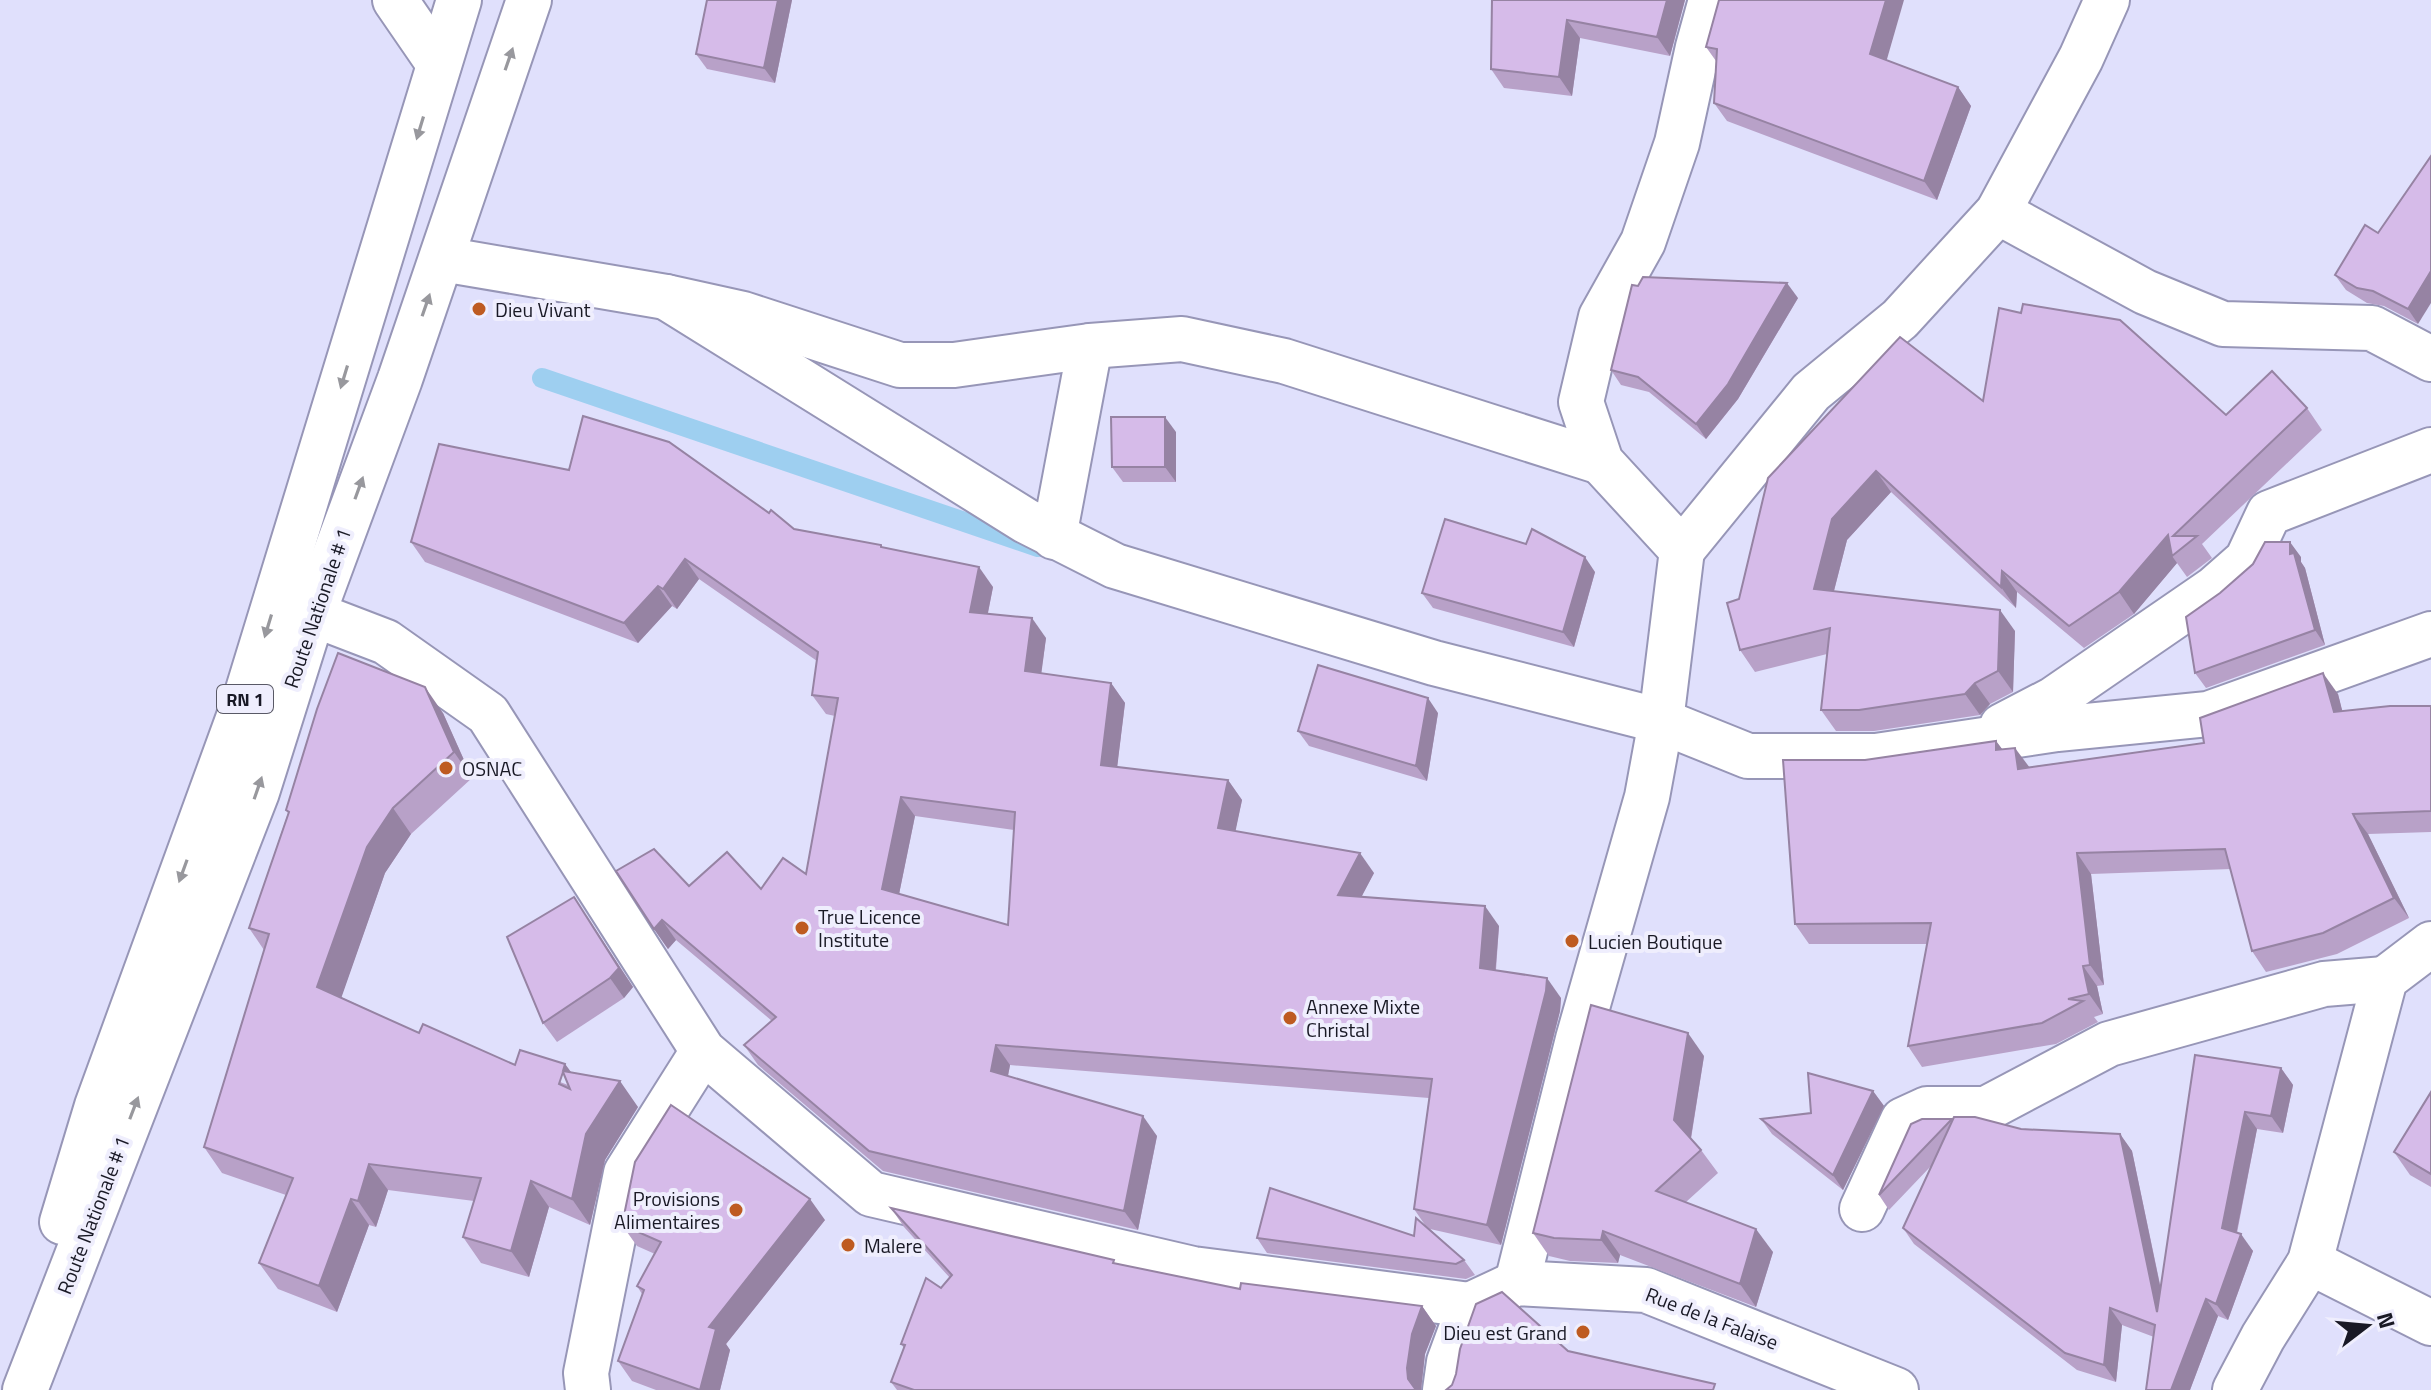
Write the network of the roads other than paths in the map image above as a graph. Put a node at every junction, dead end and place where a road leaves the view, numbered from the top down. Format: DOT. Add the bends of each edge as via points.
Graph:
graph roads {
  1 [pos="395,0"];
  2 [pos="459,0"];
  3 [pos="529,0"];
  4 [pos="1711,0"];
  5 [pos="2107,0"];
  6 [pos="439,64"];
  7 [pos="1998,212"];
  8 [pos="442,259"];
  9 [pos="666,297"];
  10 [pos="1090,346"];
  11 [pos="2431,359"];
  12 [pos="2431,450"];
  13 [pos="1601,462"];
  14 [pos="1054,537"];
  15 [pos="1682,550"];
  16 [pos="313,614"];
  17 [pos="2431,634"];
  18 [pos="1661,721"];
  19 [pos="1976,741"];
  20 [pos="2431,944"];
  21 [pos="2385,979"];
  22 [pos="703,1051"];
  23 [pos="1862,1209"];
  24 [pos="2310,1262"];
  25 [pos="1517,1283"];
  26 [pos="1470,1305"];
  27 [pos="2431,1323"];
  28 [pos="11,1390"];
  29 [pos="25,1390"];
  30 [pos="588,1390"];
  31 [pos="1445,1390"];
  32 [pos="1896,1390"];
  33 [pos="2235,1390"];
  1 -- 6 [label="street"];
  2 -- 6 [label="street, Route Nationale # 1 / RN 1"];
  8 -- 3 [label="street, Route Nationale # 1 / RN 1, one-way"];
  4 -- 13 [label="street" via="1677,143 1643,242 1601,317 1581,402"];
  5 -- 7 [label="street"];
  6 -- 28 [label="street, Route Nationale # 1 / RN 1, one-way" via="245,700 97,1106"];
  7 -- 11 [label="street" via="2145,292 2223,324 2372,328"];
  7 -- 15 [label="street" via="1900,319 1811,392"];
  8 -- 9 [label="street"];
  16 -- 8 [label="street, Route Nationale # 1 / RN 1, one-way"];
  9 -- 10 [label="street" via="743,314 900,365 954,365"];
  9 -- 14 [label="street"];
  10 -- 13 [label="street" via="1182,339 1284,361"];
  10 -- 14 [label="street"];
  12 -- 19 [label="street" via="2269,513 2247,560 2214,589 2054,699"];
  13 -- 15 [label="street"];
  14 -- 18 [label="street" via="1115,566 1434,663"];
  15 -- 18 [label="street"];
  16 -- 22 [label="street" via="386,642 488,714"];
  29 -- 16 [label="street, Route Nationale # 1 / RN 1, one-way" via="257,792"];
  17 -- 19 [label="street" via="2208,714"];
  18 -- 19 [label="street" via="1748,756 1876,756"];
  18 -- 25 [label="street" via="1647,797 1578,1039"];
  20 -- 21 [label="street"];
  21 -- 23 [label="street" via="2324,984 2109,1044 1986,1109 1927,1109 1903,1120"];
  21 -- 24 [label="street"];
  22 -- 26 [label="street" via="871,1194 1193,1269"];
  22 -- 30 [label="street" via="626,1173 586,1373"];
  24 -- 27 [label="street"];
  24 -- 33 [label="street"];
  25 -- 26 [label="street, Rue de la Falaise"];
  25 -- 32 [label="street, Rue de la Falaise" via="1646,1290"];
  26 -- 31 [label="street" via="1449,1362"];
}
